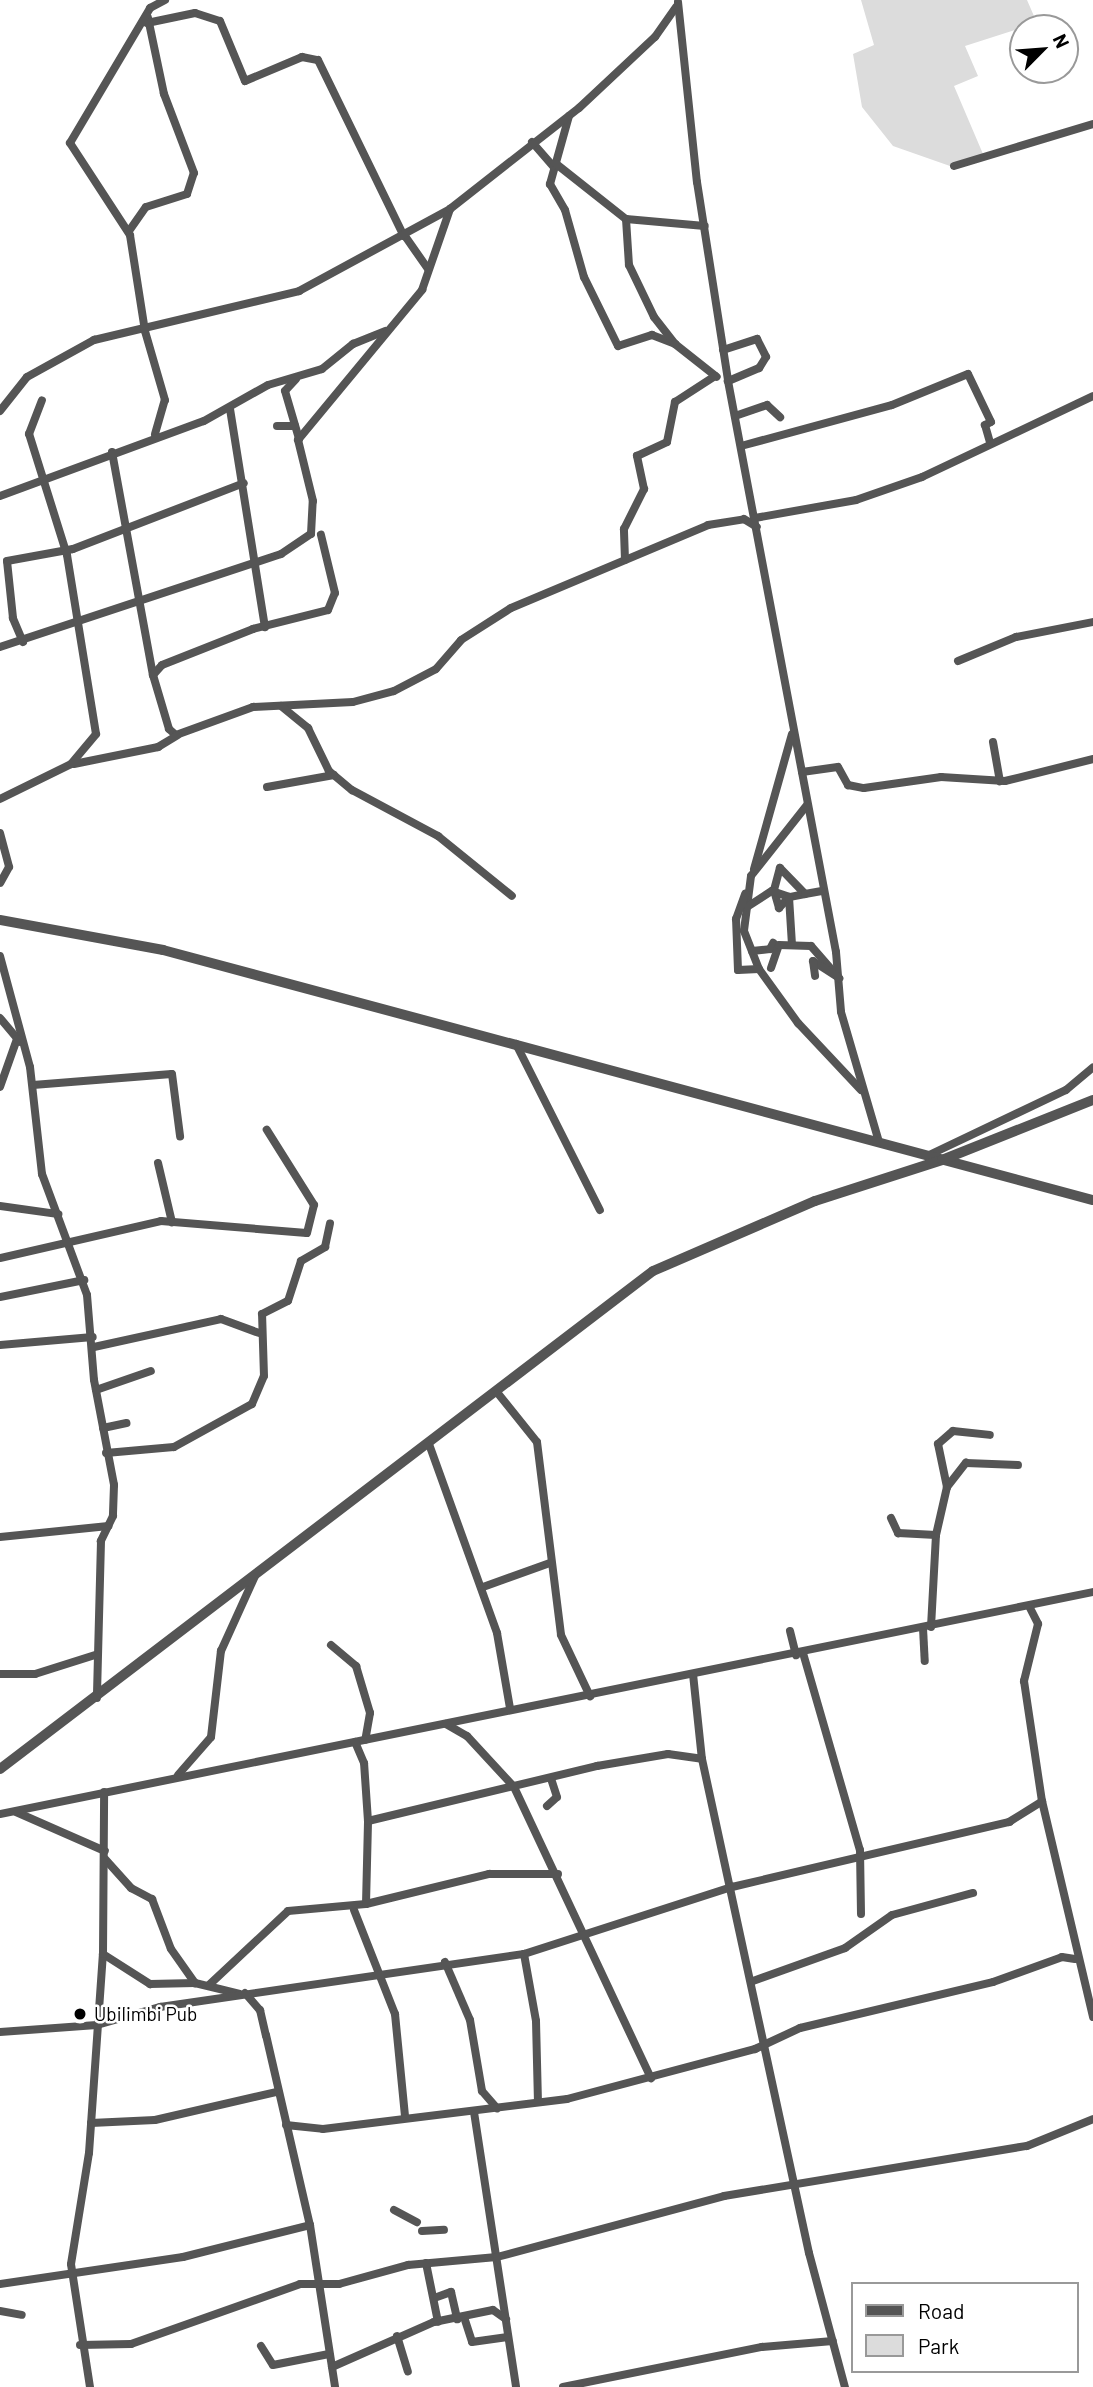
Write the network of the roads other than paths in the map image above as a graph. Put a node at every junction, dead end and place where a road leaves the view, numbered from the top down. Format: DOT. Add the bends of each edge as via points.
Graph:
graph roads {
  1 [pos="165,0"];
  2 [pos="679,1"];
  3 [pos="150,9"];
  4 [pos="147,23"];
  5 [pos="569,116"];
  6 [pos="1093,124"];
  7 [pos="532,142"];
  8 [pos="554,164"];
  9 [pos="954,166"];
  10 [pos="450,209"];
  11 [pos="626,219"];
  12 [pos="705,226"];
  13 [pos="129,232"];
  14 [pos="404,236"];
  15 [pos="428,270"];
  16 [pos="145,327"];
  17 [pos="387,330"];
  18 [pos="676,344"];
  19 [pos="723,350"];
  20 [pos="301,374"];
  21 [pos="715,376"];
  22 [pos="728,383"];
  23 [pos="1093,396"];
  24 [pos="42,400"];
  25 [pos="230,409"];
  26 [pos="0,411"];
  27 [pos="735,416"];
  28 [pos="780,417"];
  29 [pos="277,426"];
  30 [pos="295,426"];
  31 [pos="155,434"];
  32 [pos="299,439"];
  33 [pos="990,443"];
  34 [pos="741,446"];
  35 [pos="112,452"];
  36 [pos="46,480"];
  37 [pos="244,484"];
  38 [pos="0,496"];
  39 [pos="755,517"];
  40 [pos="757,527"];
  41 [pos="124,528"];
  42 [pos="321,535"];
  43 [pos="65,547"];
  44 [pos="625,560"];
  45 [pos="257,562"];
  46 [pos="139,601"];
  47 [pos="79,621"];
  48 [pos="1093,622"];
  49 [pos="265,627"];
  50 [pos="23,642"];
  51 [pos="0,647"];
  52 [pos="958,661"];
  53 [pos="153,675"];
  54 [pos="281,706"];
  55 [pos="792,720"];
  56 [pos="181,734"];
  57 [pos="993,742"];
  58 [pos="1093,759"];
  59 [pos="64,768"];
  60 [pos="802,772"];
  61 [pos="334,775"];
  62 [pos="1000,782"];
  63 [pos="267,786"];
  64 [pos="0,799"];
  65 [pos="807,805"];
  66 [pos="0,834"];
  67 [pos="751,876"];
  68 [pos="0,883"];
  69 [pos="822,891"];
  70 [pos="774,892"];
  71 [pos="805,894"];
  72 [pos="512,896"];
  73 [pos="789,897"];
  74 [pos="747,907"];
  75 [pos="0,920"];
  76 [pos="744,931"];
  77 [pos="773,943"];
  78 [pos="792,945"];
  79 [pos="752,951"];
  80 [pos="0,956"];
  81 [pos="771,968"];
  82 [pos="759,969"];
  83 [pos="738,971"];
  84 [pos="815,976"];
  85 [pos="839,978"];
  86 [pos="0,1018"];
  87 [pos="17,1039"];
  88 [pos="516,1044"];
  89 [pos="26,1049"];
  90 [pos="1093,1067"];
  91 [pos="33,1085"];
  92 [pos="0,1087"];
  93 [pos="863,1092"];
  94 [pos="1093,1100"];
  95 [pos="267,1129"];
  96 [pos="180,1136"];
  97 [pos="879,1142"];
  98 [pos="927,1156"];
  99 [pos="943,1160"];
  100 [pos="158,1163"];
  101 [pos="1093,1200"];
  102 [pos="0,1206"];
  103 [pos="600,1210"];
  104 [pos="58,1214"];
  105 [pos="172,1222"];
  106 [pos="330,1224"];
  107 [pos="73,1244"];
  108 [pos="0,1258"];
  109 [pos="84,1280"];
  110 [pos="0,1297"];
  111 [pos="259,1333"];
  112 [pos="94,1342"];
  113 [pos="0,1345"];
  114 [pos="151,1371"];
  115 [pos="96,1390"];
  116 [pos="496,1391"];
  117 [pos="127,1423"];
  118 [pos="103,1427"];
  119 [pos="990,1436"];
  120 [pos="429,1444"];
  121 [pos="106,1453"];
  122 [pos="1018,1465"];
  123 [pos="947,1487"];
  124 [pos="891,1518"];
  125 [pos="108,1526"];
  126 [pos="936,1535"];
  127 [pos="0,1537"];
  128 [pos="550,1563"];
  129 [pos="255,1576"];
  130 [pos="483,1587"];
  131 [pos="1093,1592"];
  132 [pos="1030,1606"];
  133 [pos="927,1628"];
  134 [pos="790,1631"];
  135 [pos="331,1645"];
  136 [pos="799,1654"];
  137 [pos="94,1655"];
  138 [pos="925,1661"];
  139 [pos="0,1674"];
  140 [pos="693,1674"];
  141 [pos="590,1696"];
  142 [pos="97,1698"];
  143 [pos="510,1708"];
  144 [pos="446,1724"];
  145 [pos="360,1741"];
  146 [pos="702,1759"];
  147 [pos="0,1769"];
  148 [pos="175,1778"];
  149 [pos="551,1779"];
  150 [pos="514,1787"];
  151 [pos="104,1792"];
  152 [pos="1042,1801"];
  153 [pos="547,1806"];
  154 [pos="13,1811"];
  155 [pos="0,1814"];
  156 [pos="368,1821"];
  157 [pos="105,1855"];
  158 [pos="860,1860"];
  159 [pos="558,1874"];
  160 [pos="732,1887"];
  161 [pos="973,1893"];
  162 [pos="366,1904"];
  163 [pos="354,1910"];
  164 [pos="861,1914"];
  165 [pos="586,1936"];
  166 [pos="103,1954"];
  167 [pos="524,1954"];
  168 [pos="1074,1959"];
  169 [pos="445,1962"];
  170 [pos="383,1977"];
  171 [pos="753,1981"];
  172 [pos="195,1983"];
  173 [pos="209,1985"];
  174 [pos="243,1994"];
  175 [pos="1093,2017"];
  176 [pos="0,2023"];
  177 [pos="97,2025"];
  178 [pos="0,2032"];
  179 [pos="11,2032"];
  180 [pos="766,2045"];
  181 [pos="651,2078"];
  182 [pos="276,2092"];
  183 [pos="538,2101"];
  184 [pos="497,2108"];
  185 [pos="474,2112"];
  186 [pos="405,2116"];
  187 [pos="1093,2119"];
  188 [pos="91,2123"];
  189 [pos="286,2125"];
  190 [pos="796,2182"];
  191 [pos="394,2210"];
  192 [pos="417,2222"];
  193 [pos="310,2225"];
  194 [pos="444,2230"];
  195 [pos="422,2231"];
  196 [pos="498,2256"];
  197 [pos="426,2263"];
  198 [pos="72,2271"];
  199 [pos="0,2284"];
  200 [pos="318,2287"];
  201 [pos="437,2297"];
  202 [pos="0,2311"];
  203 [pos="22,2315"];
  204 [pos="460,2318"];
  205 [pos="506,2319"];
  206 [pos="438,2322"];
  207 [pos="397,2336"];
  208 [pos="508,2337"];
  209 [pos="834,2341"];
  210 [pos="80,2345"];
  211 [pos="261,2346"];
  212 [pos="329,2354"];
  213 [pos="332,2367"];
  214 [pos="408,2371"];
  215 [pos="90,2387"];
  216 [pos="335,2387"];
  217 [pos="516,2387"];
  218 [pos="563,2387"];
  219 [pos="845,2387"];
  1 -- 3 [label="street"];
  2 -- 5 [label="street" via="655,37"];
  2 -- 12 [label="street"];
  3 -- 4 [label="street"];
  3 -- 13 [label="street" via="70,140"];
  4 -- 13 [label="street" via="164,94 194,173 187,194 146,207"];
  4 -- 14 [label="street" via="195,13 220,21 245,81 297,59 318,60"];
  5 -- 7 [label="street"];
  5 -- 8 [label="street"];
  6 -- 9 [label="street"];
  7 -- 8 [label="street"];
  7 -- 10 [label="street"];
  8 -- 11 [label="street"];
  8 -- 18 [label="street" via="550,184 565,210 580,268 618,346 652,335"];
  10 -- 14 [label="street"];
  10 -- 15 [label="street"];
  11 -- 12 [label="street"];
  11 -- 18 [label="street" via="631,274"];
  12 -- 19 [label="street"];
  13 -- 16 [label="street"];
  14 -- 15 [label="street"];
  14 -- 16 [label="street" via="292,293"];
  15 -- 17 [label="street" via="422,290"];
  16 -- 26 [label="street" via="94,340 35,372"];
  16 -- 31 [label="street" via="165,401"];
  17 -- 20 [label="street"];
  17 -- 32 [label="street"];
  18 -- 21 [label="street"];
  19 -- 22 [label="street"];
  19 -- 22 [label="street" via="757,339 766,354 759,368"];
  20 -- 25 [label="street"];
  20 -- 30 [label="street" via="285,391"];
  21 -- 22 [label="street"];
  21 -- 44 [label="street" via="674,402 667,442 636,456 644,489 624,529"];
  22 -- 27 [label="street"];
  23 -- 33 [label="street"];
  24 -- 36 [label="street" via="29,433"];
  25 -- 31 [label="street"];
  25 -- 37 [label="street"];
  27 -- 28 [label="street" via="767,405"];
  27 -- 34 [label="street"];
  29 -- 30 [label="street"];
  30 -- 32 [label="street"];
  31 -- 35 [label="street" via="131,450"];
  32 -- 45 [label="street" via="314,527 300,543"];
  33 -- 34 [label="street" via="985,425 991,422 968,374 892,405"];
  33 -- 39 [label="street" via="935,472 865,497"];
  34 -- 39 [label="street"];
  35 -- 36 [label="street"];
  35 -- 41 [label="street"];
  36 -- 38 [label="street"];
  36 -- 43 [label="street"];
  37 -- 41 [label="street"];
  37 -- 45 [label="street"];
  39 -- 40 [label="street"];
  40 -- 44 [label="street" via="730,519"];
  40 -- 55 [label="street"];
  41 -- 43 [label="street"];
  41 -- 46 [label="street"];
  42 -- 49 [label="street" via="335,600 328,610"];
  43 -- 47 [label="street"];
  43 -- 50 [label="street" via="4,564 12,576 11,605"];
  44 -- 54 [label="street" via="495,617 436,669 394,691 354,702"];
  45 -- 46 [label="street"];
  45 -- 49 [label="street"];
  46 -- 47 [label="street"];
  46 -- 53 [label="street"];
  47 -- 50 [label="street"];
  47 -- 59 [label="street" via="96,734"];
  48 -- 52 [label="street" via="1016,637"];
  49 -- 53 [label="street" via="162,665"];
  50 -- 51 [label="street"];
  53 -- 56 [label="street" via="169,729"];
  54 -- 56 [label="street" via="247,709"];
  54 -- 61 [label="street" via="308,728"];
  55 -- 60 [label="street"];
  55 -- 67 [label="street" via="791,750"];
  56 -- 59 [label="street" via="158,747"];
  57 -- 62 [label="street"];
  58 -- 62 [label="street"];
  59 -- 64 [label="street"];
  60 -- 62 [label="street" via="838,767 848,785 864,788 941,778"];
  60 -- 65 [label="street"];
  61 -- 63 [label="street"];
  61 -- 72 [label="street" via="471,858"];
  65 -- 67 [label="street"];
  65 -- 69 [label="street"];
  66 -- 68 [label="street" via="9,867"];
  67 -- 74 [label="street"];
  67 -- 83 [label="street" via="736,919"];
  69 -- 71 [label="street"];
  69 -- 85 [label="street"];
  70 -- 71 [label="street" via="780,868"];
  70 -- 73 [label="street"];
  70 -- 73 [label="street" via="779,908"];
  70 -- 74 [label="street"];
  71 -- 73 [label="street"];
  73 -- 78 [label="street"];
  74 -- 76 [label="street"];
  75 -- 88 [label="street" via="163,950"];
  76 -- 79 [label="street"];
  76 -- 83 [label="street"];
  77 -- 79 [label="street" via="770,950"];
  78 -- 81 [label="street" via="779,945"];
  78 -- 85 [label="street" via="824,955"];
  79 -- 82 [label="street"];
  80 -- 89 [label="street"];
  82 -- 83 [label="street"];
  82 -- 93 [label="street" via="798,1023"];
  84 -- 85 [label="street" via="813,961"];
  85 -- 93 [label="street"];
  86 -- 87 [label="street"];
  87 -- 89 [label="street"];
  87 -- 92 [label="street"];
  88 -- 97 [label="street"];
  88 -- 103 [label="street"];
  89 -- 91 [label="street"];
  90 -- 98 [label="street" via="1066,1090"];
  91 -- 96 [label="street" via="172,1074"];
  91 -- 104 [label="street" via="42,1174"];
  93 -- 97 [label="street"];
  94 -- 99 [label="street"];
  95 -- 105 [label="street" via="314,1205 307,1233"];
  97 -- 98 [label="street"];
  98 -- 99 [label="street"];
  99 -- 101 [label="street"];
  99 -- 116 [label="street" via="815,1201 669,1261"];
  100 -- 105 [label="street"];
  102 -- 104 [label="street"];
  104 -- 107 [label="street"];
  105 -- 107 [label="street"];
  106 -- 111 [label="street" via="325,1246 301,1261 288,1301 262,1314"];
  107 -- 108 [label="street"];
  107 -- 109 [label="street"];
  109 -- 110 [label="street"];
  109 -- 112 [label="street"];
  111 -- 112 [label="street" via="221,1319"];
  111 -- 121 [label="street" via="264,1376 252,1404 174,1447"];
  112 -- 113 [label="street"];
  112 -- 115 [label="street"];
  114 -- 115 [label="street"];
  115 -- 118 [label="street"];
  116 -- 120 [label="street"];
  116 -- 128 [label="street" via="537,1442 550,1513"];
  117 -- 118 [label="street"];
  118 -- 121 [label="street"];
  119 -- 123 [label="street" via="953,1431 941,1436"];
  120 -- 129 [label="street"];
  120 -- 130 [label="street"];
  121 -- 125 [label="street" via="115,1503"];
  122 -- 123 [label="street" via="966,1463"];
  123 -- 126 [label="street"];
  124 -- 126 [label="street" via="898,1533"];
  125 -- 127 [label="street"];
  125 -- 137 [label="street" via="101,1541"];
  126 -- 133 [label="street"];
  128 -- 130 [label="street"];
  128 -- 141 [label="street" via="561,1635"];
  129 -- 142 [label="street"];
  129 -- 148 [label="street" via="221,1651 211,1737 199,1758"];
  130 -- 143 [label="street" via="505,1661"];
  131 -- 132 [label="street"];
  132 -- 133 [label="street"];
  132 -- 152 [label="street" via="1038,1624 1024,1681"];
  133 -- 136 [label="street"];
  133 -- 138 [label="street"];
  134 -- 136 [label="street"];
  135 -- 145 [label="street" via="356,1666 370,1713"];
  136 -- 140 [label="street"];
  136 -- 158 [label="street"];
  137 -- 139 [label="street" via="35,1674"];
  137 -- 142 [label="street"];
  140 -- 141 [label="street"];
  140 -- 146 [label="street"];
  141 -- 143 [label="street"];
  142 -- 147 [label="street"];
  143 -- 144 [label="street"];
  144 -- 145 [label="street"];
  144 -- 150 [label="street" via="467,1736"];
  145 -- 148 [label="street"];
  145 -- 156 [label="street"];
  146 -- 149 [label="street" via="668,1754"];
  146 -- 160 [label="street"];
  148 -- 151 [label="street"];
  149 -- 150 [label="street"];
  149 -- 153 [label="street" via="557,1797"];
  150 -- 156 [label="street"];
  150 -- 159 [label="street"];
  151 -- 154 [label="street"];
  151 -- 157 [label="street"];
  152 -- 158 [label="street" via="1009,1822"];
  152 -- 168 [label="street"];
  154 -- 155 [label="street"];
  154 -- 157 [label="street" via="62,1827"];
  156 -- 162 [label="street"];
  157 -- 166 [label="street"];
  157 -- 172 [label="street" via="152,1899 171,1949"];
  158 -- 160 [label="street"];
  158 -- 164 [label="street"];
  159 -- 162 [label="street" via="489,1874"];
  159 -- 165 [label="street"];
  160 -- 165 [label="street"];
  160 -- 171 [label="street"];
  161 -- 171 [label="street" via="891,1915 845,1948"];
  162 -- 163 [label="street"];
  163 -- 170 [label="street"];
  163 -- 173 [label="street" via="288,1911"];
  165 -- 167 [label="street"];
  165 -- 181 [label="street"];
  166 -- 172 [label="street" via="150,1984"];
  166 -- 177 [label="street"];
  167 -- 169 [label="street"];
  167 -- 183 [label="street" via="536,2021"];
  168 -- 175 [label="street"];
  168 -- 180 [label="street" via="1062,1956 993,1982 800,2028"];
  169 -- 170 [label="street"];
  169 -- 184 [label="street" via="470,2020 482,2091"];
  170 -- 174 [label="street"];
  170 -- 186 [label="street" via="395,2014"];
  171 -- 180 [label="street"];
  172 -- 173 [label="street"];
  173 -- 174 [label="street"];
  174 -- 177 [label="street"];
  174 -- 182 [label="street" via="260,2010"];
  176 -- 179 [label="street"];
  177 -- 179 [label="street"];
  177 -- 188 [label="street"];
  178 -- 179 [label="street"];
  180 -- 181 [label="street"];
  180 -- 190 [label="street"];
  181 -- 183 [label="street"];
  182 -- 188 [label="street" via="155,2120"];
  182 -- 189 [label="street"];
  183 -- 184 [label="street"];
  184 -- 185 [label="street"];
  185 -- 186 [label="street"];
  185 -- 196 [label="street"];
  186 -- 189 [label="street" via="323,2129"];
  187 -- 190 [label="street" via="1027,2146"];
  188 -- 198 [label="street"];
  189 -- 193 [label="street"];
  190 -- 196 [label="street" via="611,2222"];
  190 -- 209 [label="street"];
  191 -- 192 [label="street"];
  193 -- 198 [label="street" via="183,2257"];
  193 -- 200 [label="street"];
  194 -- 195 [label="street"];
  196 -- 197 [label="street"];
  196 -- 205 [label="street"];
  197 -- 200 [label="street"];
  197 -- 201 [label="street"];
  198 -- 199 [label="street"];
  198 -- 210 [label="street"];
  200 -- 210 [label="street" via="300,2284 131,2344"];
  200 -- 212 [label="street"];
  201 -- 204 [label="street" via="452,2292"];
  201 -- 206 [label="street"];
  202 -- 203 [label="street"];
  204 -- 205 [label="street" via="493,2310"];
  204 -- 206 [label="street"];
  204 -- 208 [label="street" via="472,2342"];
  205 -- 208 [label="street"];
  206 -- 207 [label="street"];
  207 -- 213 [label="street"];
  207 -- 214 [label="street"];
  208 -- 217 [label="street"];
  209 -- 218 [label="street" via="762,2347"];
  209 -- 219 [label="street"];
  210 -- 215 [label="street"];
  211 -- 212 [label="street" via="273,2365"];
  212 -- 213 [label="street"];
  213 -- 216 [label="street"];
}
